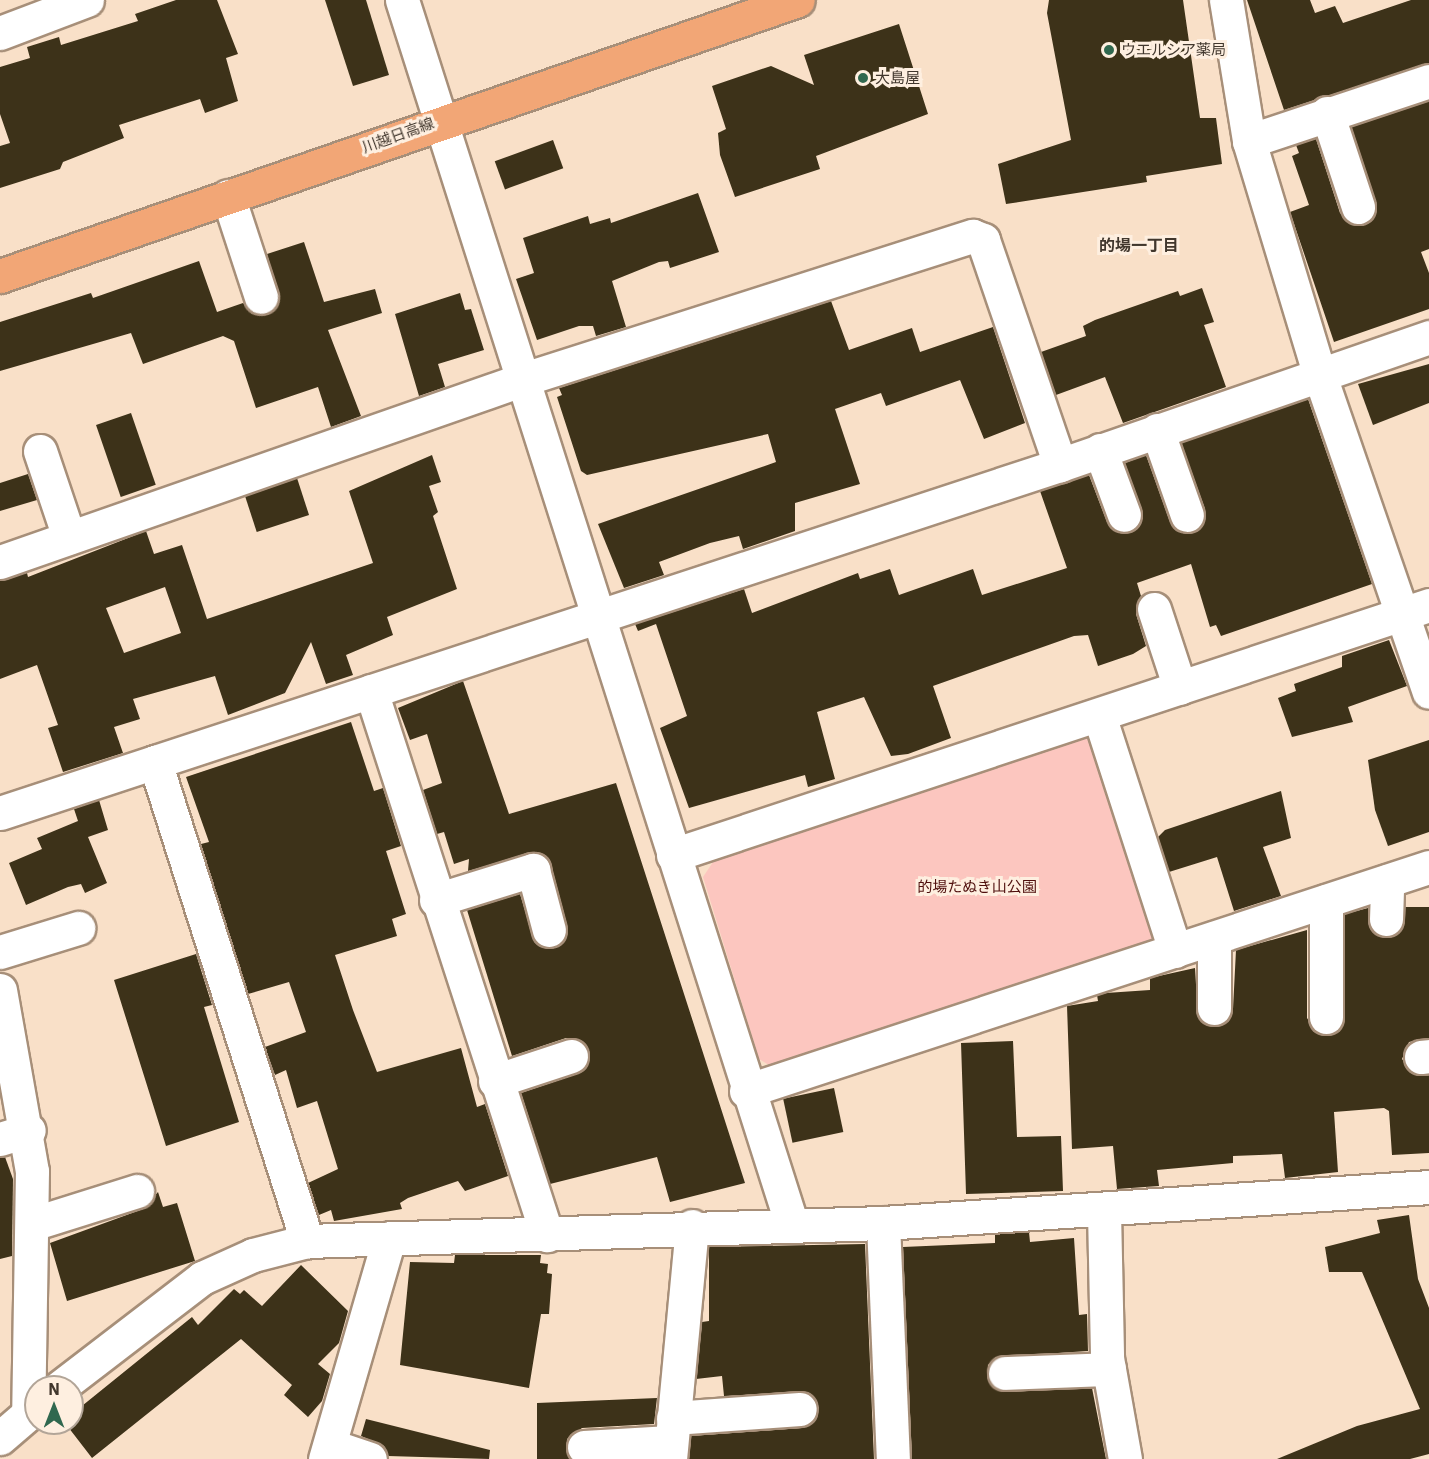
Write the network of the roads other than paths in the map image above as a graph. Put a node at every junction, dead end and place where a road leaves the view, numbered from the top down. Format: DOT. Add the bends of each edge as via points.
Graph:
graph roads {
  1 [pos="87,0"];
  2 [pos="402,0"];
  3 [pos="798,0"];
  4 [pos="1226,0"];
  5 [pos="0,33"];
  6 [pos="1429,81"];
  7 [pos="1327,113"];
  8 [pos="441,120"];
  9 [pos="1249,141"];
  10 [pos="228,195"];
  11 [pos="1358,207"];
  12 [pos="0,276"];
  13 [pos="261,297"];
  14 [pos="1429,337"];
  15 [pos="1319,373"];
  16 [pos="524,380"];
  17 [pos="1157,430"];
  18 [pos="1100,450"];
  19 [pos="40,451"];
  20 [pos="1060,465"];
  21 [pos="1124,515"];
  22 [pos="1188,515"];
  23 [pos="69,537"];
  24 [pos="0,562"];
  25 [pos="1154,609"];
  26 [pos="1416,609"];
  27 [pos="597,618"];
  28 [pos="1180,688"];
  29 [pos="371,691"];
  30 [pos="1429,692"];
  31 [pos="1099,715"];
  32 [pos="155,762"];
  33 [pos="0,813"];
  34 [pos="673,855"];
  35 [pos="1429,867"];
  36 [pos="1387,881"];
  37 [pos="436,900"];
  38 [pos="1326,901"];
  39 [pos="1386,918"];
  40 [pos="78,928"];
  41 [pos="549,930"];
  42 [pos="1214,938"];
  43 [pos="1175,951"];
  44 [pos="0,952"];
  45 [pos="0,990"];
  46 [pos="1214,1008"];
  47 [pos="1326,1017"];
  48 [pos="571,1056"];
  49 [pos="495,1081"];
  50 [pos="746,1091"];
  51 [pos="14,1134"];
  52 [pos="1429,1187"];
  53 [pos="136,1191"];
  54 [pos="1104,1211"];
  55 [pos="35,1223"];
  56 [pos="883,1223"];
  57 [pos="792,1225"];
  58 [pos="692,1226"];
  59 [pos="547,1235"];
  60 [pos="389,1238"];
  61 [pos="307,1240"];
  62 [pos="1109,1369"];
  63 [pos="1005,1373"];
  64 [pos="33,1375"];
  65 [pos="76,1375"];
  66 [pos="800,1409"];
  67 [pos="24,1418"];
  68 [pos="0,1438"];
  69 [pos="671,1440"];
  70 [pos="584,1447"];
  71 [pos="328,1452"];
  72 [pos="370,1459"];
  73 [pos="893,1459"];
  74 [pos="1125,1459"];
  1 -- 5 [label="street"];
  2 -- 8 [label="street"];
  3 -- 8 [label="main road, 川越日高線"];
  4 -- 9 [label="street"];
  6 -- 7 [label="street"];
  7 -- 9 [label="street"];
  7 -- 11 [label="street"];
  8 -- 10 [label="main road, 川越日高線"];
  8 -- 16 [label="street"];
  9 -- 15 [label="street"];
  10 -- 12 [label="main road, 川越日高線"];
  10 -- 13 [label="street"];
  14 -- 15 [label="street"];
  15 -- 17 [label="street"];
  15 -- 26 [label="street"];
  16 -- 20 [label="street" via="973,236 983,240"];
  16 -- 23 [label="street"];
  16 -- 27 [label="street"];
  17 -- 18 [label="street"];
  17 -- 22 [label="street"];
  18 -- 20 [label="street"];
  18 -- 21 [label="street"];
  19 -- 23 [label="street"];
  20 -- 27 [label="street"];
  23 -- 24 [label="street"];
  25 -- 28 [label="street"];
  26 -- 28 [label="street"];
  26 -- 30 [label="street"];
  27 -- 29 [label="street"];
  27 -- 34 [label="street"];
  28 -- 31 [label="street"];
  29 -- 32 [label="street"];
  29 -- 37 [label="street"];
  31 -- 34 [label="street"];
  31 -- 43 [label="street"];
  32 -- 33 [label="street"];
  32 -- 61 [label="street"];
  34 -- 50 [label="street"];
  35 -- 36 [label="street"];
  36 -- 38 [label="street"];
  36 -- 39 [label="street"];
  37 -- 41 [label="street" via="533,870"];
  37 -- 49 [label="street"];
  38 -- 42 [label="street"];
  38 -- 47 [label="street"];
  40 -- 44 [label="street"];
  42 -- 43 [label="street"];
  42 -- 46 [label="street"];
  43 -- 50 [label="street"];
  45 -- 51 [label="street"];
  48 -- 49 [label="street"];
  49 -- 59 [label="street"];
  50 -- 57 [label="street"];
  51 -- 55 [label="street"];
  52 -- 54 [label="street"];
  53 -- 55 [label="street"];
  54 -- 56 [label="street"];
  54 -- 62 [label="street"];
  55 -- 64 [label="street"];
  56 -- 57 [label="street"];
  56 -- 73 [label="street"];
  57 -- 58 [label="street"];
  58 -- 59 [label="street"];
  58 -- 69 [label="street"];
  59 -- 60 [label="street"];
  60 -- 61 [label="street"];
  60 -- 71 [label="street"];
  61 -- 65 [label="street" via="253,1255 202,1278"];
  62 -- 63 [label="street"];
  62 -- 74 [label="street"];
  66 -- 69 [label="street"];
  67 -- 68 [label="street"];
  69 -- 70 [label="street"];
  71 -- 72 [label="street"];
}
